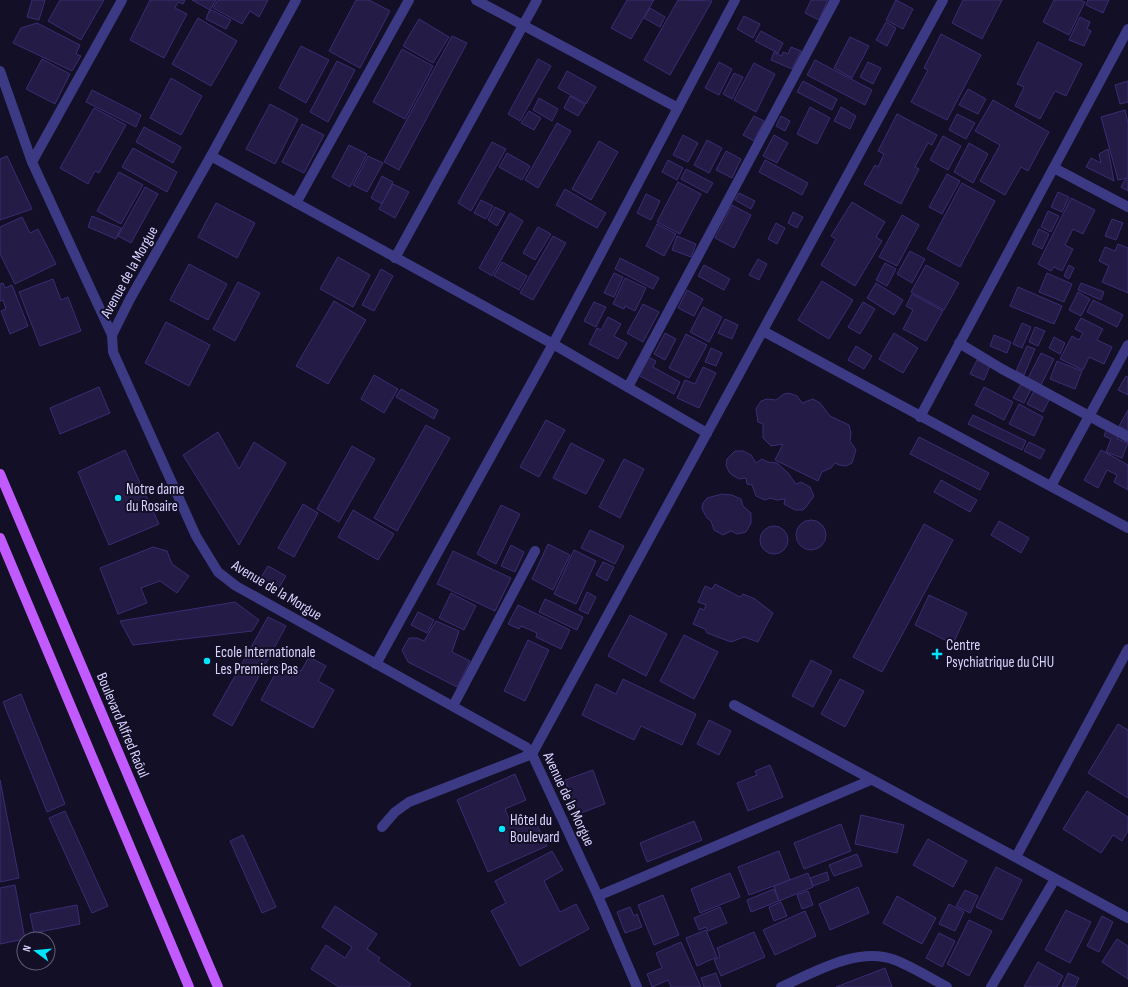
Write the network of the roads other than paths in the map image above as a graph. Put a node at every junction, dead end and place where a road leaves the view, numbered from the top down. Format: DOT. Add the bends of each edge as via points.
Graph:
graph roads {
  1 [pos="122,0"];
  2 [pos="296,0"];
  3 [pos="409,0"];
  4 [pos="476,0"];
  5 [pos="537,0"];
  6 [pos="735,0"];
  7 [pos="835,0"];
  8 [pos="943,0"];
  9 [pos="524,25"];
  10 [pos="1128,29"];
  11 [pos="0,71"];
  12 [pos="678,108"];
  13 [pos="211,156"];
  14 [pos="32,162"];
  15 [pos="1054,168"];
  16 [pos="296,203"];
  17 [pos="1128,207"];
  18 [pos="395,258"];
  19 [pos="763,331"];
  20 [pos="112,335"];
  21 [pos="959,343"];
  22 [pos="553,344"];
  23 [pos="1128,345"];
  24 [pos="628,387"];
  25 [pos="920,417"];
  26 [pos="1090,417"];
  27 [pos="707,433"];
  28 [pos="1128,437"];
  29 [pos="0,474"];
  30 [pos="1051,486"];
  31 [pos="1128,528"];
  32 [pos="0,538"];
  33 [pos="535,551"];
  34 [pos="1128,650"];
  35 [pos="376,664"];
  36 [pos="734,705"];
  37 [pos="453,706"];
  38 [pos="532,754"];
  39 [pos="871,780"];
  40 [pos="382,827"];
  41 [pos="1016,856"];
  42 [pos="1055,879"];
  43 [pos="598,896"];
  44 [pos="1128,918"];
  45 [pos="787,986"];
  46 [pos="189,987"];
  47 [pos="218,987"];
  48 [pos="637,987"];
  49 [pos="947,987"];
  50 [pos="991,987"];
  1 -- 14 [label="street"];
  2 -- 13 [label="street, Avenue de la Morgue"];
  3 -- 16 [label="street"];
  4 -- 9 [label="street"];
  5 -- 9 [label="street"];
  6 -- 12 [label="street"];
  7 -- 24 [label="street"];
  8 -- 19 [label="street"];
  9 -- 12 [label="street"];
  9 -- 18 [label="street"];
  10 -- 15 [label="street"];
  11 -- 14 [label="street"];
  12 -- 22 [label="street"];
  13 -- 16 [label="street"];
  13 -- 20 [label="street, Avenue de la Morgue"];
  14 -- 20 [label="street"];
  15 -- 17 [label="street"];
  15 -- 21 [label="street"];
  16 -- 18 [label="street"];
  18 -- 22 [label="street"];
  19 -- 25 [label="street"];
  19 -- 27 [label="street"];
  20 -- 35 [label="street, Avenue de la Morgue" via="112,352 196,536 218,572 236,586"];
  21 -- 25 [label="street"];
  21 -- 26 [label="street"];
  22 -- 24 [label="street"];
  22 -- 35 [label="street"];
  23 -- 26 [label="street"];
  24 -- 27 [label="street"];
  25 -- 30 [label="street"];
  26 -- 28 [label="street"];
  26 -- 30 [label="street"];
  27 -- 38 [label="street"];
  29 -- 47 [label="main road, Boulevard Alfred Raôul"];
  30 -- 31 [label="street"];
  32 -- 46 [label="main road"];
  33 -- 37 [label="street"];
  34 -- 41 [label="street"];
  35 -- 37 [label="street, Avenue de la Morgue"];
  36 -- 39 [label="street"];
  37 -- 38 [label="street, Avenue de la Morgue" via="526,747"];
  38 -- 40 [label="street" via="409,802 395,812"];
  38 -- 43 [label="street, Avenue de la Morgue"];
  39 -- 41 [label="street"];
  39 -- 43 [label="street"];
  41 -- 42 [label="street"];
  42 -- 44 [label="street"];
  42 -- 50 [label="street"];
  43 -- 48 [label="street, Avenue de la Morgue"];
  45 -- 49 [label="street" via="854,956 874,955 894,960"];
}
